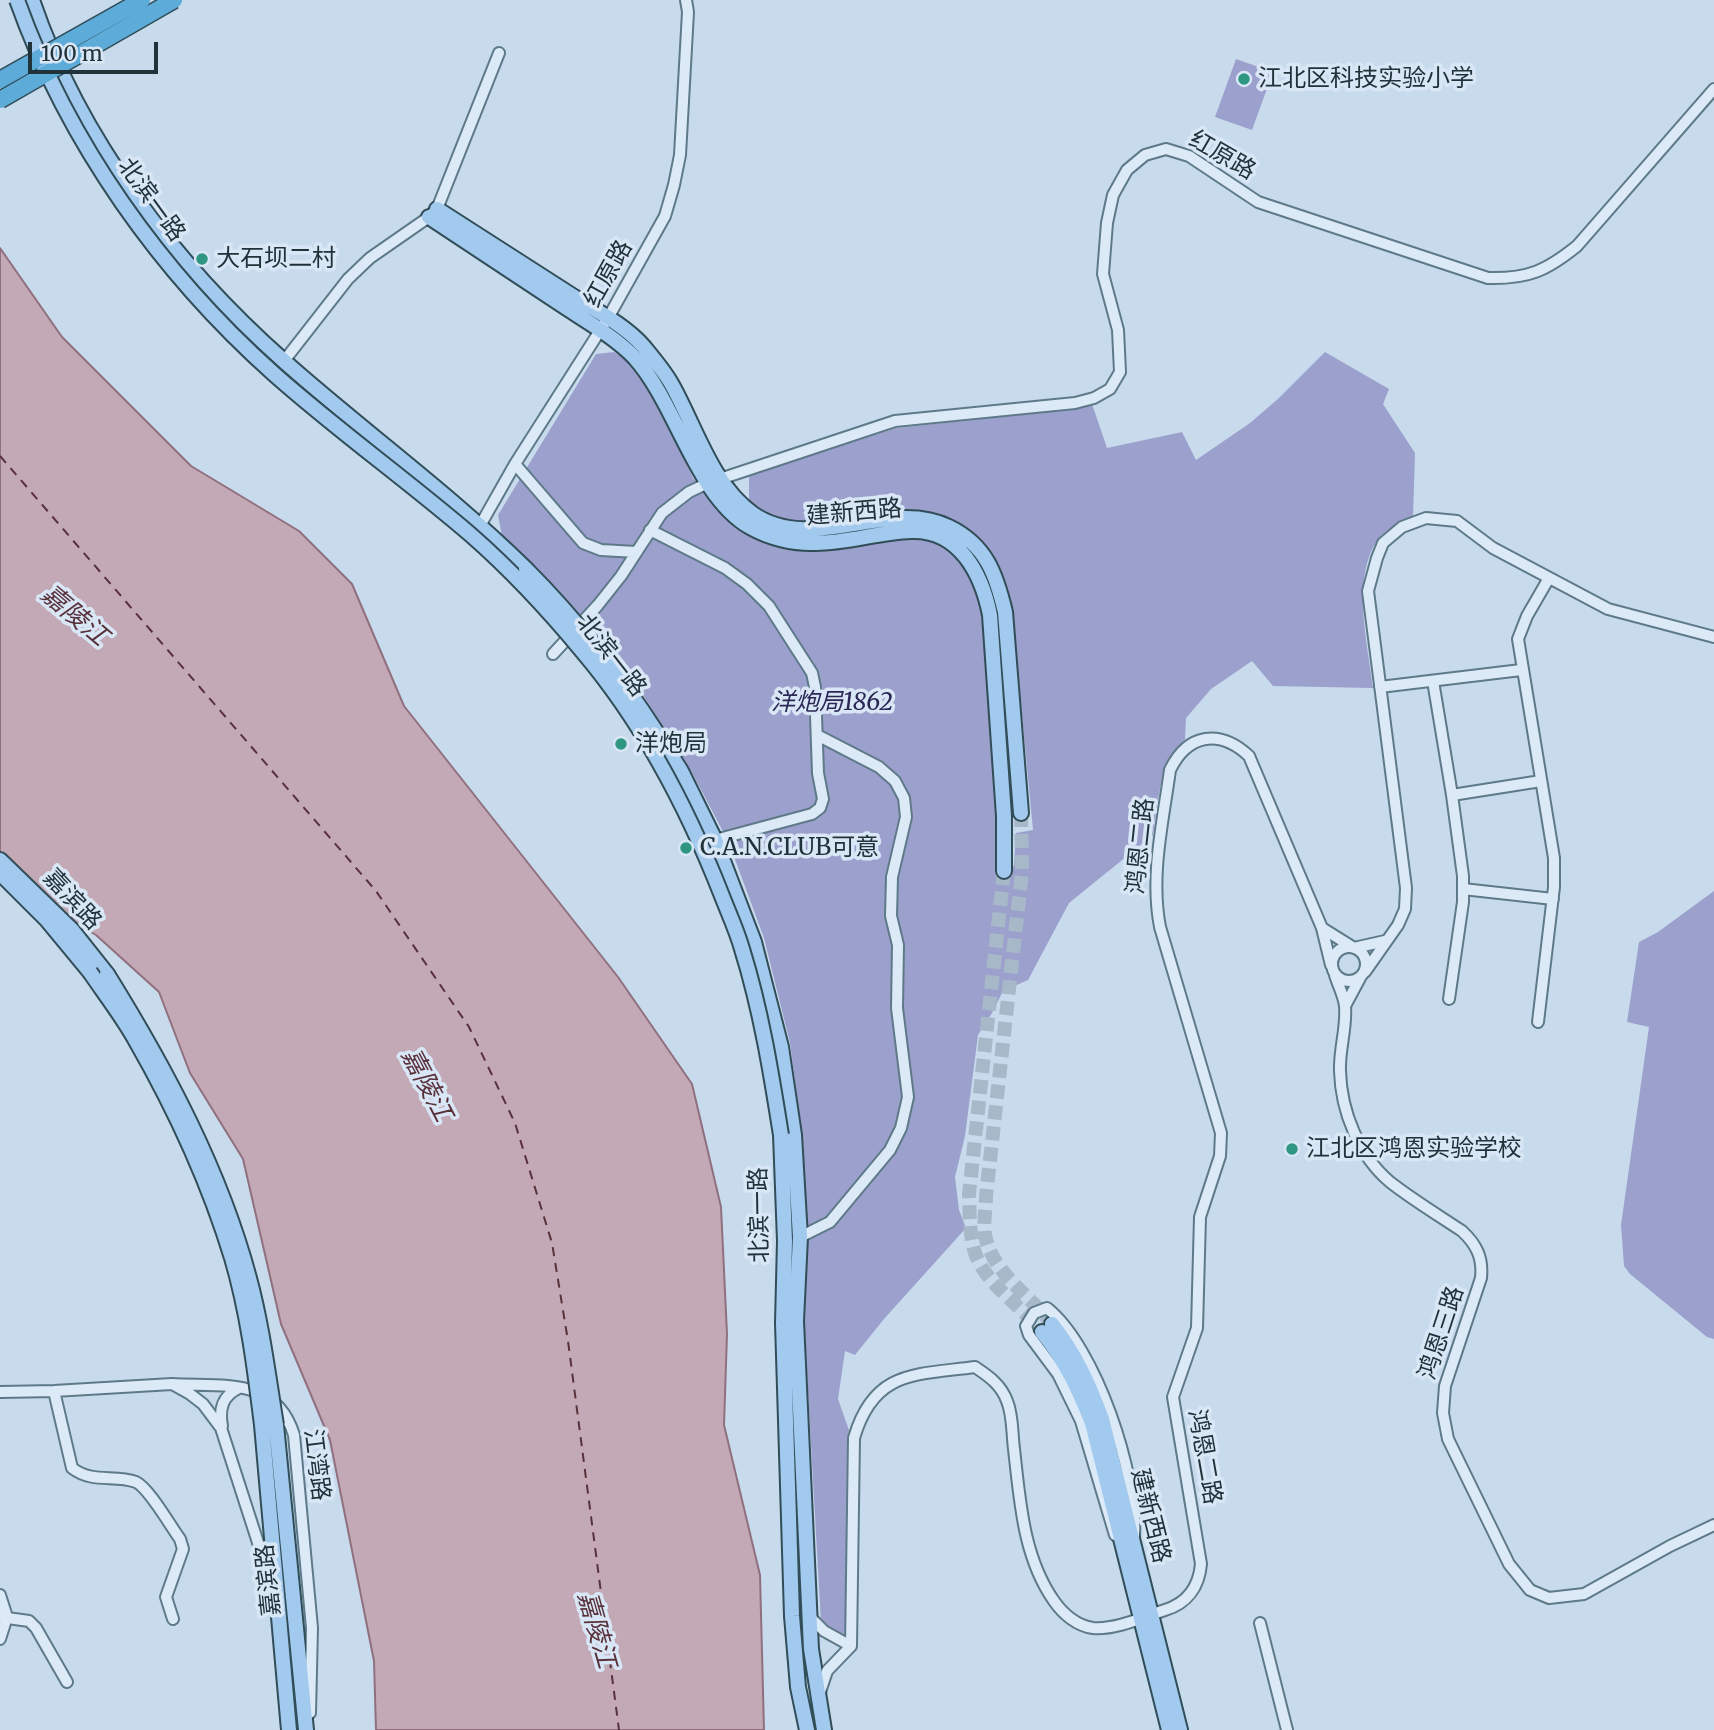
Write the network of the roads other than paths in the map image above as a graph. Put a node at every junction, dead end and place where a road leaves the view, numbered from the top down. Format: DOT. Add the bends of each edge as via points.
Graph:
graph roads {
  1 [pos="17,0"];
  2 [pos="32,0"];
  3 [pos="141,0"];
  4 [pos="177,0"];
  5 [pos="686,0"];
  6 [pos="499,53"];
  7 [pos="0,79"];
  8 [pos="1714,89"];
  9 [pos="0,101"];
  10 [pos="433,213"];
  11 [pos="604,324"];
  12 [pos="284,361"];
  13 [pos="515,464"];
  14 [pos="714,481"];
  15 [pos="481,524"];
  16 [pos="650,530"];
  17 [pos="473,537"];
  18 [pos="636,552"];
  19 [pos="1549,578"];
  20 [pos="1714,637"];
  21 [pos="553,654"];
  22 [pos="1521,670"];
  23 [pos="1433,681"];
  24 [pos="1380,687"];
  25 [pos="817,734"];
  26 [pos="1541,781"];
  27 [pos="1452,795"];
  28 [pos="1021,813"];
  29 [pos="715,840"];
  30 [pos="0,860"];
  31 [pos="1004,871"];
  32 [pos="0,873"];
  33 [pos="1463,888"];
  34 [pos="1553,899"];
  35 [pos="1322,928"];
  36 [pos="1385,941"];
  37 [pos="1354,948"];
  38 [pos="1333,970"];
  39 [pos="1363,974"];
  40 [pos="1449,999"];
  41 [pos="1345,1006"];
  42 [pos="1538,1022"];
  43 [pos="800,1237"];
  44 [pos="172,1384"];
  45 [pos="242,1388"];
  46 [pos="54,1391"];
  47 [pos="0,1392"];
  48 [pos="269,1425"];
  49 [pos="228,1444"];
  50 [pos="1714,1525"];
  51 [pos="1134,1546"];
  52 [pos="1129,1572"];
  53 [pos="0,1595"];
  54 [pos="278,1605"];
  55 [pos="809,1616"];
  56 [pos="1146,1616"];
  57 [pos="4,1617"];
  58 [pos="173,1619"];
  59 [pos="1260,1623"];
  60 [pos="0,1639"];
  61 [pos="851,1646"];
  62 [pos="67,1682"];
  63 [pos="818,1701"];
  64 [pos="289,1730"];
  65 [pos="308,1730"];
  66 [pos="807,1730"];
  67 [pos="824,1730"];
  68 [pos="1169,1730"];
  69 [pos="1180,1730"];
  70 [pos="1287,1730"];
  1 -- 17 [label="main road, 北滨一路, bridge" via="55,92 80,138 180,275 274,374"];
  2 -- 12 [label="main road, 北滨一路, bridge" via="67,85 117,168 199,275"];
  3 -- 7 [label="highway, bridge"];
  4 -- 9 [label="highway, bridge"];
  5 -- 11 [label="street, 红原路" via="680,155 674,185 665,216"];
  6 -- 10 [label="street"];
  8 -- 14 [label="street, 红原路" via="1577,246 1533,275 1510,279 1488,278 1258,202 1189,156 1166,149 1145,155 1127,170 1113,195 1107,223 1103,274 1118,330 1120,372 1110,388 1075,403 895,421"];
  10 -- 11 [label="main road, 建新西路"];
  10 -- 12 [label="street" via="348,279"];
  11 -- 13 [label="street, 红原路"];
  11 -- 14 [label="main road, 建新西路" via="659,389"];
  12 -- 15 [label="main road, 北滨一路"];
  13 -- 15 [label="street, 红原路"];
  13 -- 18 [label="street" via="583,542 601,550"];
  14 -- 16 [label="street, 红原路" via="689,492 662,513"];
  14 -- 28 [label="main road, 建新西路" via="754,515 780,526 813,529 913,517 942,523 967,536 998,583 1005,612"];
  14 -- 31 [label="main road, 建新西路" via="727,507 749,526 777,538 816,544 914,531 940,537 961,551 975,569 990,615"];
  15 -- 17 [label="street, 红原路"];
  15 -- 29 [label="main road, 北滨一路, bridge" via="543,586 633,695 681,771"];
  16 -- 18 [label="street, 红原路"];
  16 -- 25 [label="street" via="725,568 769,606 812,673"];
  17 -- 66 [label="main road, 北滨一路, bridge" via="532,595 621,702 670,781 702,845 742,948 768,1049 781,1135 792,1616"];
  18 -- 21 [label="street, 红原路" via="598,605"];
  19 -- 20 [label="street" via="1608,608"];
  19 -- 22 [label="street" via="1518,639"];
  19 -- 24 [label="street" via="1457,522 1426,518 1402,527 1383,543 1368,591"];
  22 -- 23 [label="street"];
  22 -- 26 [label="street"];
  23 -- 24 [label="street"];
  23 -- 27 [label="street"];
  24 -- 36 [label="street" via="1406,888 1405,909"];
  25 -- 29 [label="street" via="820,808 813,814"];
  25 -- 43 [label="street" via="879,767 895,780 904,798 906,817 892,877 891,916 898,945 897,1008 908,1097 890,1150 830,1222"];
  26 -- 27 [label="street"];
  26 -- 34 [label="street" via="1554,858"];
  27 -- 33 [label="street"];
  29 -- 43 [label="main road, 北滨一路" via="754,942 781,1048 794,1135"];
  30 -- 48 [label="main road, 嘉滨路, bridge" via="72,930 107,974 172,1084 225,1203 249,1278 262,1334"];
  32 -- 48 [label="main road, 嘉滨路, bridge" via="90,972 134,1036 177,1119 232,1258"];
  33 -- 34 [label="street"];
  33 -- 40 [label="street"];
  34 -- 42 [label="street"];
  35 -- 37 [label="street"];
  35 -- 38 [label="street"];
  35 -- 56 [label="street, 鸿恩二路" via="1249,756 1223,739 1208,737 1191,744 1177,755 1170,770 1156,904 1221,1133 1220,1156 1200,1217 1197,1328 1173,1397 1201,1564 1199,1582 1187,1597 1172,1608"];
  36 -- 37 [label="street"];
  36 -- 39 [label="street"];
  37 -- 38 [label="street" via="1338,951 1332,960"];
  37 -- 39 [label="street" via="1366,961"];
  38 -- 39 [label="street" via="1345,982"];
  38 -- 41 [label="street"];
  39 -- 41 [label="street"];
  41 -- 50 [label="street, 鸿恩三路" via="1341,1091 1358,1140 1389,1181 1462,1231 1483,1265 1445,1386 1443,1413 1448,1439 1510,1564 1530,1590 1549,1598 1584,1594"];
  43 -- 55 [label="main road, 北滨一路" via="796,1321"];
  44 -- 45 [label="street, 江湾路"];
  44 -- 46 [label="street, 江湾路"];
  44 -- 49 [label="street" via="204,1404"];
  45 -- 49 [label="street" via="230,1393 222,1404 221,1422"];
  45 -- 65 [label="street, 江湾路" via="269,1396 282,1408 294,1434 312,1628"];
  46 -- 47 [label="street, 江湾路"];
  46 -- 58 [label="street" via="72,1468 82,1476 137,1482 180,1539 183,1549 166,1597"];
  48 -- 54 [label="main road, 嘉滨路"];
  48 -- 65 [label="main road, 嘉滨路"];
  49 -- 54 [label="street"];
  51 -- 52 [label="main road, 建新西路" via="1088,1381 1070,1346 1047,1328 1092,1423"];
  51 -- 52 [label="street" via="1130,1486 1098,1378 1058,1316 1047,1308 1034,1313 1026,1326 1058,1374 1081,1421"];
  51 -- 56 [label="main road, 建新西路"];
  52 -- 56 [label="main road, 建新西路"];
  53 -- 57 [label="street"];
  54 -- 64 [label="main road, 嘉滨路"];
  55 -- 61 [label="street" via="824,1632"];
  55 -- 63 [label="main road, 北滨一路"];
  56 -- 61 [label="street, 鸿恩二路" via="1092,1628 1074,1622 1045,1589 1023,1522 1008,1403 996,1382 975,1367 906,1376 872,1398 860,1415 854,1438"];
  56 -- 68 [label="main road, 建新西路"];
  56 -- 69 [label="main road, 建新西路"];
  57 -- 60 [label="street"];
  57 -- 62 [label="street" via="29,1621"];
  59 -- 70 [label="street"];
  61 -- 63 [label="street" via="827,1671"];
  63 -- 67 [label="main road, 北滨一路"];
}
